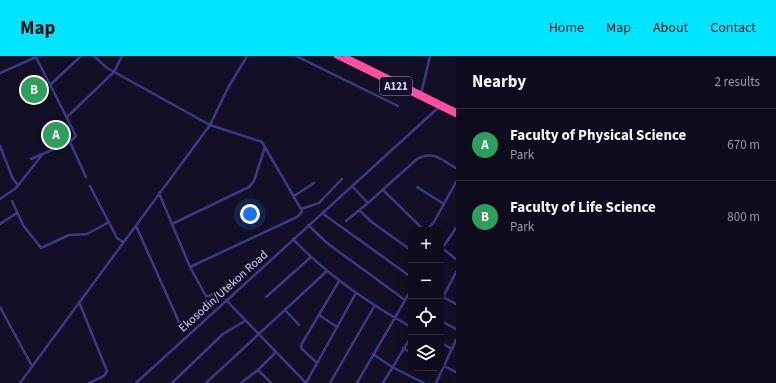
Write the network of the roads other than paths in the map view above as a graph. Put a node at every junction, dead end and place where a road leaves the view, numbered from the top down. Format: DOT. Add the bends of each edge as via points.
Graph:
graph roads {
  1 [pos="81,56"];
  2 [pos="95,56"];
  3 [pos="122,56"];
  4 [pos="247,56"];
  5 [pos="296,56"];
  6 [pos="336,56"];
  7 [pos="345,56"];
  8 [pos="430,56"];
  9 [pos="351,57"];
  10 [pos="117,65"];
  11 [pos="108,68"];
  12 [pos="114,72"];
  13 [pos="0,73"];
  14 [pos="121,76"];
  15 [pos="51,84"];
  16 [pos="421,94"];
  17 [pos="398,106"];
  18 [pos="439,106"];
  19 [pos="456,111"];
  20 [pos="456,115"];
  21 [pos="67,117"];
  22 [pos="210,125"];
  23 [pos="70,142"];
  24 [pos="0,146"];
  25 [pos="266,146"];
  26 [pos="42,154"];
  27 [pos="31,160"];
  28 [pos="456,168"];
  29 [pos="86,177"];
  30 [pos="342,179"];
  31 [pos="456,182"];
  32 [pos="314,183"];
  33 [pos="18,185"];
  34 [pos="90,186"];
  35 [pos="352,186"];
  36 [pos="417,187"];
  37 [pos="383,190"];
  38 [pos="159,194"];
  39 [pos="294,196"];
  40 [pos="0,199"];
  41 [pos="12,202"];
  42 [pos="368,203"];
  43 [pos="444,204"];
  44 [pos="301,209"];
  45 [pos="360,211"];
  46 [pos="17,213"];
  47 [pos="322,213"];
  48 [pos="346,221"];
  49 [pos="109,222"];
  50 [pos="0,224"];
  51 [pos="172,224"];
  52 [pos="308,225"];
  53 [pos="136,226"];
  54 [pos="423,227"];
  55 [pos="428,227"];
  56 [pos="456,228"];
  57 [pos="455,233"];
  58 [pos="293,239"];
  59 [pos="123,242"];
  60 [pos="444,247"];
  61 [pos="408,248"];
  62 [pos="444,250"];
  63 [pos="311,257"];
  64 [pos="456,259"];
  65 [pos="190,267"];
  66 [pos="327,271"];
  67 [pos="456,272"];
  68 [pos="408,275"];
  69 [pos="243,278"];
  70 [pos="339,281"];
  71 [pos="356,293"];
  72 [pos="444,293"];
  73 [pos="408,295"];
  74 [pos="266,297"];
  75 [pos="444,297"];
  76 [pos="226,300"];
  77 [pos="405,300"];
  78 [pos="80,302"];
  79 [pos="456,304"];
  80 [pos="375,305"];
  81 [pos="0,307"];
  82 [pos="285,310"];
  83 [pos="319,315"];
  84 [pos="394,318"];
  85 [pos="245,321"];
  86 [pos="444,323"];
  87 [pos="299,325"];
  88 [pos="408,325"];
  89 [pos="337,327"];
  90 [pos="456,329"];
  91 [pos="183,331"];
  92 [pos="259,335"];
  93 [pos="408,340"];
  94 [pos="456,340"];
  95 [pos="444,345"];
  96 [pos="403,348"];
  97 [pos="452,349"];
  98 [pos="408,351"];
  99 [pos="275,353"];
  100 [pos="373,354"];
  101 [pos="317,363"];
  102 [pos="32,366"];
  103 [pos="444,366"];
  104 [pos="392,367"];
  105 [pos="258,370"];
  106 [pos="442,371"];
  107 [pos="456,372"];
  108 [pos="20,383"];
  109 [pos="89,383"];
  110 [pos="136,383"];
  111 [pos="172,383"];
  112 [pos="206,383"];
  113 [pos="241,383"];
  114 [pos="271,383"];
  115 [pos="306,383"];
  116 [pos="330,383"];
  117 [pos="357,383"];
  118 [pos="383,383"];
  119 [pos="424,383"];
  120 [pos="436,383"];
  1 -- 15 [label="street"];
  2 -- 11 [label="street"];
  3 -- 10 [label="street"];
  4 -- 22 [label="street"];
  5 -- 17 [label="street"];
  6 -- 18 [label="highway, A121"];
  7 -- 9 [label="highway, A121"];
  8 -- 16 [label="street"];
  9 -- 16 [label="highway, A121"];
  10 -- 11 [label="street"];
  10 -- 12 [label="street"];
  10 -- 14 [label="street"];
  11 -- 12 [label="street"];
  12 -- 14 [label="street"];
  12 -- 21 [label="street"];
  13 -- 15 [label="street" via="36,57"];
  14 -- 22 [label="street"];
  15 -- 21 [label="street"];
  16 -- 19 [label="highway, A121"];
  18 -- 20 [label="highway, A121"];
  18 -- 35 [label="street, Ekosodin/Utekon Road"];
  21 -- 23 [label="street" via="76,137"];
  22 -- 25 [label="street" via="260,140"];
  22 -- 38 [label="street"];
  23 -- 26 [label="street"];
  23 -- 29 [label="street"];
  24 -- 33 [label="street" via="13,179"];
  25 -- 39 [label="street"];
  25 -- 51 [label="street" via="254,181 249,187"];
  26 -- 27 [label="street"];
  26 -- 33 [label="street"];
  28 -- 37 [label="street" via="426,155"];
  30 -- 44 [label="street" via="319,203"];
  31 -- 43 [label="street"];
  32 -- 39 [label="street"];
  33 -- 40 [label="street"];
  34 -- 49 [label="street"];
  35 -- 42 [label="street"];
  35 -- 47 [label="street, Ekosodin/Utekon Road"];
  36 -- 43 [label="street"];
  37 -- 42 [label="street"];
  37 -- 54 [label="street"];
  38 -- 51 [label="street"];
  38 -- 53 [label="street"];
  39 -- 44 [label="street"];
  41 -- 46 [label="street"];
  42 -- 45 [label="street"];
  43 -- 55 [label="street"];
  44 -- 65 [label="street" via="302,212 297,217"];
  45 -- 48 [label="street"];
  45 -- 61 [label="street"];
  46 -- 49 [label="street" via="30,236 41,248 69,235 87,234"];
  46 -- 50 [label="street"];
  47 -- 52 [label="street, Ekosodin/Utekon Road"];
  47 -- 68 [label="street"];
  49 -- 59 [label="street" via="117,238"];
  51 -- 65 [label="street"];
  52 -- 58 [label="street, Ekosodin/Utekon Road"];
  52 -- 77 [label="street" via="327,243"];
  53 -- 59 [label="street"];
  53 -- 91 [label="street"];
  56 -- 57 [label="street"];
  57 -- 60 [label="street"];
  58 -- 63 [label="street"];
  58 -- 76 [label="street, Ekosodin/Utekon Road"];
  59 -- 78 [label="street"];
  62 -- 64 [label="street"];
  63 -- 66 [label="street"];
  63 -- 74 [label="street"];
  65 -- 69 [label="street" via="207,297"];
  66 -- 70 [label="street"];
  66 -- 82 [label="street"];
  67 -- 72 [label="street"];
  70 -- 71 [label="street"];
  70 -- 83 [label="street"];
  71 -- 80 [label="street"];
  71 -- 89 [label="street"];
  73 -- 77 [label="street"];
  75 -- 79 [label="street"];
  76 -- 85 [label="street"];
  76 -- 110 [label="street, Ekosodin/Utekon Road"];
  77 -- 84 [label="street"];
  78 -- 102 [label="street"];
  78 -- 109 [label="street" via="107,371 104,376"];
  80 -- 84 [label="street"];
  80 -- 116 [label="street"];
  81 -- 102 [label="street"];
  82 -- 87 [label="street"];
  82 -- 92 [label="street"];
  83 -- 89 [label="street"];
  83 -- 101 [label="street" via="301,347"];
  84 -- 88 [label="street"];
  84 -- 100 [label="street"];
  85 -- 92 [label="street"];
  85 -- 111 [label="street" via="223,334"];
  86 -- 90 [label="street"];
  89 -- 101 [label="street"];
  92 -- 99 [label="street"];
  92 -- 112 [label="street"];
  93 -- 96 [label="street"];
  94 -- 97 [label="street"];
  95 -- 97 [label="street"];
  96 -- 98 [label="street"];
  96 -- 104 [label="street"];
  97 -- 103 [label="street"];
  99 -- 105 [label="street"];
  99 -- 115 [label="street"];
  100 -- 104 [label="street"];
  100 -- 117 [label="street"];
  101 -- 115 [label="street"];
  102 -- 108 [label="street"];
  103 -- 107 [label="street"];
  104 -- 118 [label="street"];
  104 -- 119 [label="street"];
  105 -- 113 [label="street"];
  105 -- 114 [label="street"];
  106 -- 120 [label="street"];
}
